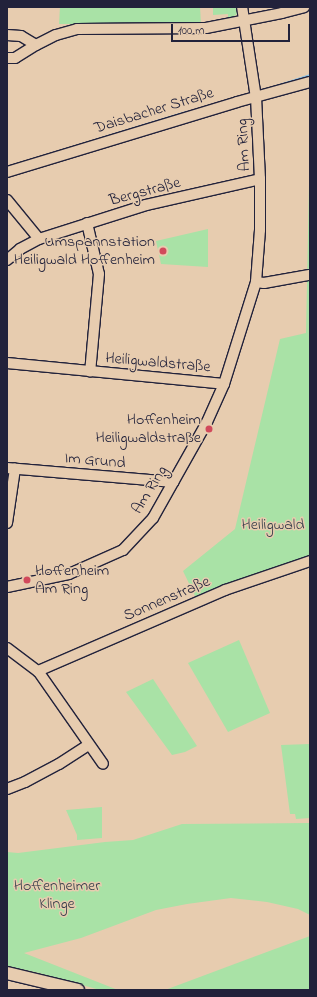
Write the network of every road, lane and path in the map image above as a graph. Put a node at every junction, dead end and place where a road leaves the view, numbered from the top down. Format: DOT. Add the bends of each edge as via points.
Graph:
graph roads {
  1 [pos="242,7"];
  2 [pos="304,7"];
  3 [pos="245,20"];
  4 [pos="7,35"];
  5 [pos="36,45"];
  6 [pos="7,58"];
  7 [pos="310,82"];
  8 [pos="256,98"];
  9 [pos="7,172"];
  10 [pos="260,179"];
  11 [pos="7,200"];
  12 [pos="88,223"];
  13 [pos="39,238"];
  14 [pos="7,260"];
  15 [pos="309,275"];
  16 [pos="256,282"];
  17 [pos="7,363"];
  18 [pos="90,372"];
  19 [pos="224,384"];
  20 [pos="11,469"];
  21 [pos="173,482"];
  22 [pos="7,523"];
  23 [pos="310,561"];
  24 [pos="7,587"];
  25 [pos="7,648"];
  26 [pos="38,671"];
  27 [pos="88,745"];
  28 [pos="102,764"];
  29 [pos="7,789"];
  30 [pos="7,973"];
  31 [pos="78,990"];
  1 -- 3 [label="street, Am Ring"];
  2 -- 3 [label="street"];
  3 -- 5 [label="street" via="206,28 77,29 56,35"];
  3 -- 8 [label="street, Am Ring"];
  4 -- 5 [label="street" via="21,36"];
  5 -- 6 [label="street" via="15,58"];
  7 -- 8 [label="street, Daisbacher Straße"];
  8 -- 9 [label="street, Daisbacher Straße"];
  8 -- 10 [label="street, Am Ring"];
  10 -- 12 [label="street, Bergstraße" via="146,205"];
  10 -- 16 [label="street, Am Ring"];
  11 -- 13 [label="street"];
  12 -- 13 [label="street, Bergstraße"];
  12 -- 18 [label="street, Heiligwaldstraße" via="99,274"];
  13 -- 14 [label="street, Bergstraße"];
  15 -- 16 [label="street" via="264,283"];
  16 -- 19 [label="street, Am Ring"];
  17 -- 18 [label="street, Heiligwaldstraße"];
  18 -- 19 [label="street, Heiligwaldstraße"];
  19 -- 21 [label="street, Am Ring" via="207,422"];
  20 -- 21 [label="street, Im Grund"];
  20 -- 22 [label="street, Im Grund"];
  21 -- 24 [label="street, Am Ring" via="153,518 123,550 70,574"];
  23 -- 26 [label="street, Sonnenstraße" via="225,590"];
  25 -- 26 [label="street"];
  26 -- 27 [label="street"];
  27 -- 28 [label="street"];
  27 -- 29 [label="street" via="26,782"];
  30 -- 31 [label="main road"];
}
